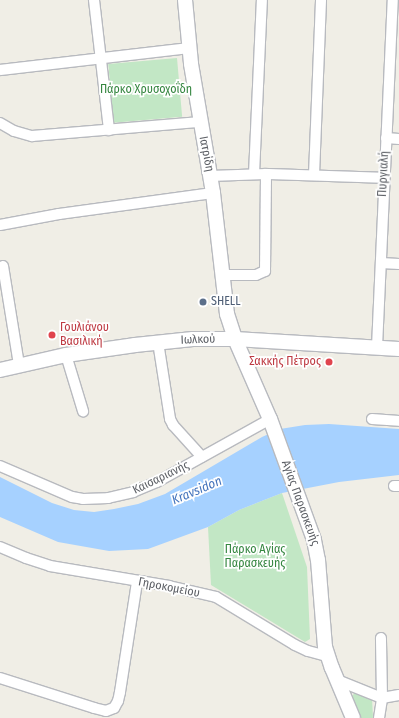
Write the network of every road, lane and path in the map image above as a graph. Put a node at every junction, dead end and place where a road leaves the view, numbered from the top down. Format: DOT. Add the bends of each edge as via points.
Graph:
graph roads {
  1 [pos="94,0"];
  2 [pos="185,0"];
  3 [pos="262,0"];
  4 [pos="321,0"];
  5 [pos="393,0"];
  6 [pos="189,48"];
  7 [pos="101,59"];
  8 [pos="0,70"];
  9 [pos="200,122"];
  10 [pos="0,123"];
  11 [pos="109,130"];
  12 [pos="386,138"];
  13 [pos="399,139"];
  14 [pos="254,174"];
  15 [pos="266,174"];
  16 [pos="314,175"];
  17 [pos="210,176"];
  18 [pos="384,178"];
  19 [pos="213,193"];
  20 [pos="0,225"];
  21 [pos="381,263"];
  22 [pos="399,264"];
  23 [pos="3,266"];
  24 [pos="222,275"];
  25 [pos="235,339"];
  26 [pos="158,342"];
  27 [pos="377,347"];
  28 [pos="399,349"];
  29 [pos="66,355"];
  30 [pos="19,365"];
  31 [pos="0,370"];
  32 [pos="83,411"];
  33 [pos="372,419"];
  34 [pos="399,421"];
  35 [pos="271,423"];
  36 [pos="202,457"];
  37 [pos="0,466"];
  38 [pos="0,547"];
  39 [pos="137,582"];
  40 [pos="381,638"];
  41 [pos="327,656"];
  42 [pos="0,678"];
  43 [pos="337,680"];
  44 [pos="399,695"];
  45 [pos="382,698"];
  46 [pos="353,718"];
  47 [pos="379,718"];
  1 -- 7 [label="street"];
  2 -- 6 [label="street"];
  3 -- 14 [label="street"];
  4 -- 16 [label="street"];
  5 -- 12 [label="street, Πυργιαλή"];
  6 -- 7 [label="street"];
  6 -- 9 [label="street"];
  7 -- 8 [label="street"];
  7 -- 11 [label="street"];
  9 -- 11 [label="street, Ιατρίδη"];
  9 -- 17 [label="street, Ιατρίδη"];
  10 -- 11 [label="street, Ιατρίδη" via="14,132 32,136"];
  12 -- 13 [label="street"];
  12 -- 18 [label="street, Πυργιαλή"];
  14 -- 15 [label="street"];
  14 -- 17 [label="street"];
  15 -- 16 [label="street"];
  15 -- 24 [label="street" via="265,271 256,275"];
  16 -- 18 [label="street"];
  17 -- 19 [label="street, Ιατρίδη"];
  18 -- 21 [label="street, Πυργιαλή"];
  19 -- 20 [label="street"];
  19 -- 24 [label="street, Ιατρίδη"];
  21 -- 22 [label="street"];
  21 -- 27 [label="street, Πυργιαλή"];
  23 -- 30 [label="street"];
  24 -- 25 [label="street, Ιατρίδη" via="227,314"];
  25 -- 26 [label="street, Ιωλκού"];
  25 -- 27 [label="street, Ιωλκού"];
  25 -- 35 [label="street, Αγίας Παρασκευής"];
  26 -- 29 [label="street, Ιωλκού"];
  26 -- 36 [label="street" via="170,419 173,426"];
  27 -- 28 [label="street, Ιωλκού"];
  29 -- 30 [label="street, Ιωλκού"];
  29 -- 32 [label="street"];
  30 -- 31 [label="street, Ιωλκού"];
  33 -- 34 [label="street"];
  35 -- 36 [label="street, Καισαριανής"];
  35 -- 41 [label="street, Αγίας Παρασκευής" via="316,548"];
  36 -- 37 [label="street, Καισαριανής" via="133,492 89,499 63,494"];
  38 -- 39 [label="street, Γηροκομείου" via="50,566"];
  39 -- 41 [label="street, Γηροκομείου" via="169,586 216,597 295,645"];
  39 -- 42 [label="street" via="120,692 114,708 106,711 94,708"];
  40 -- 45 [label="street"];
  41 -- 43 [label="street, Αγίας Παρασκευής"];
  43 -- 45 [label="street"];
  43 -- 46 [label="street, Αγίας Παρασκευής"];
  44 -- 45 [label="street"];
  45 -- 47 [label="street"];
}
